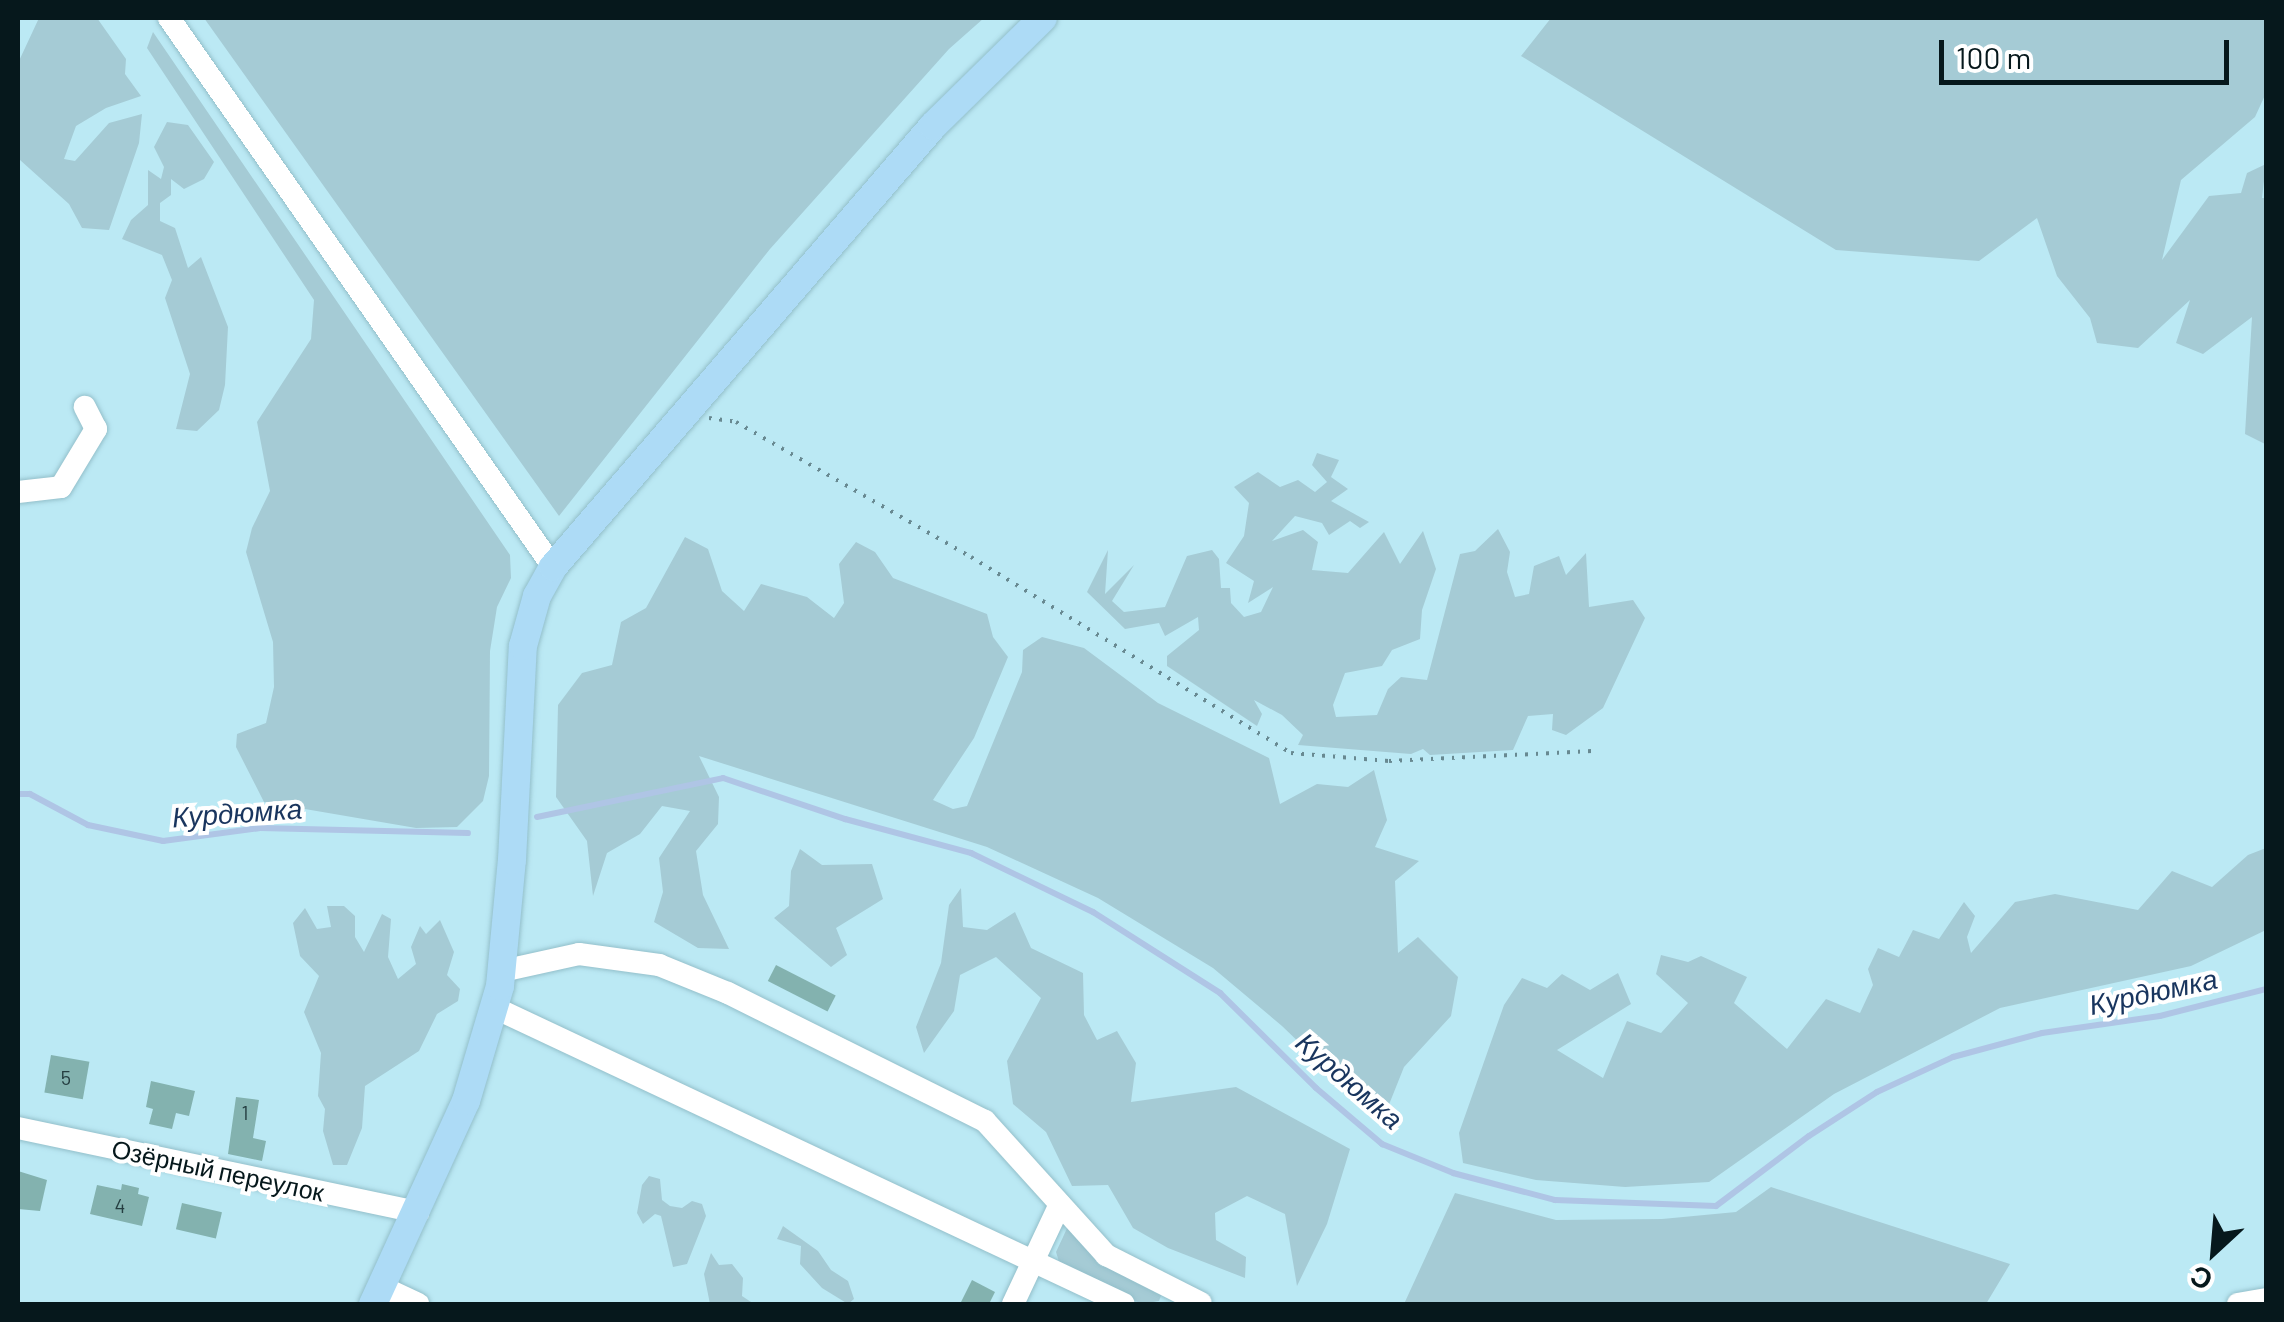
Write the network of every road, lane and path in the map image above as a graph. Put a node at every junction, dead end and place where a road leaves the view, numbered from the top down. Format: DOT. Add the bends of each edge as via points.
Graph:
graph roads {
  1 [pos="169,18"];
  2 [pos="1043,18"];
  3 [pos="85,408"];
  4 [pos="685,415"];
  5 [pos="18,492"];
  6 [pos="553,567"];
  7 [pos="1598,750"];
  8 [pos="502,971"];
  9 [pos="493,1007"];
  10 [pos="18,1128"];
  11 [pos="1060,1204"];
  12 [pos="418,1212"];
  13 [pos="1034,1262"];
  14 [pos="378,1296"];
  15 [pos="2266,1299"];
  16 [pos="418,1304"];
  17 [pos="1013,1304"];
  18 [pos="1124,1304"];
  19 [pos="1199,1304"];
  20 [pos="2238,1304"];
  1 -- 6 [label="street"];
  2 -- 4 [label="main road" via="934,126"];
  3 -- 5 [label="street" via="96,429 61,487"];
  4 -- 6 [label="main road"];
  4 -- 7 [label="path" via="736,422 1291,753 1389,761"];
  6 -- 8 [label="main road" via="523,646"];
  8 -- 9 [label="main road"];
  8 -- 11 [label="street" via="579,954 659,965 728,993 985,1121"];
  9 -- 12 [label="main road" via="466,1100"];
  9 -- 13 [label="street"];
  10 -- 12 [label="street, Озёрный переулок"];
  11 -- 13 [label="street"];
  11 -- 19 [label="street" via="1106,1255"];
  12 -- 14 [label="main road"];
  13 -- 17 [label="street"];
  13 -- 18 [label="street"];
  14 -- 16 [label="street"];
  15 -- 20 [label="street"];
}
